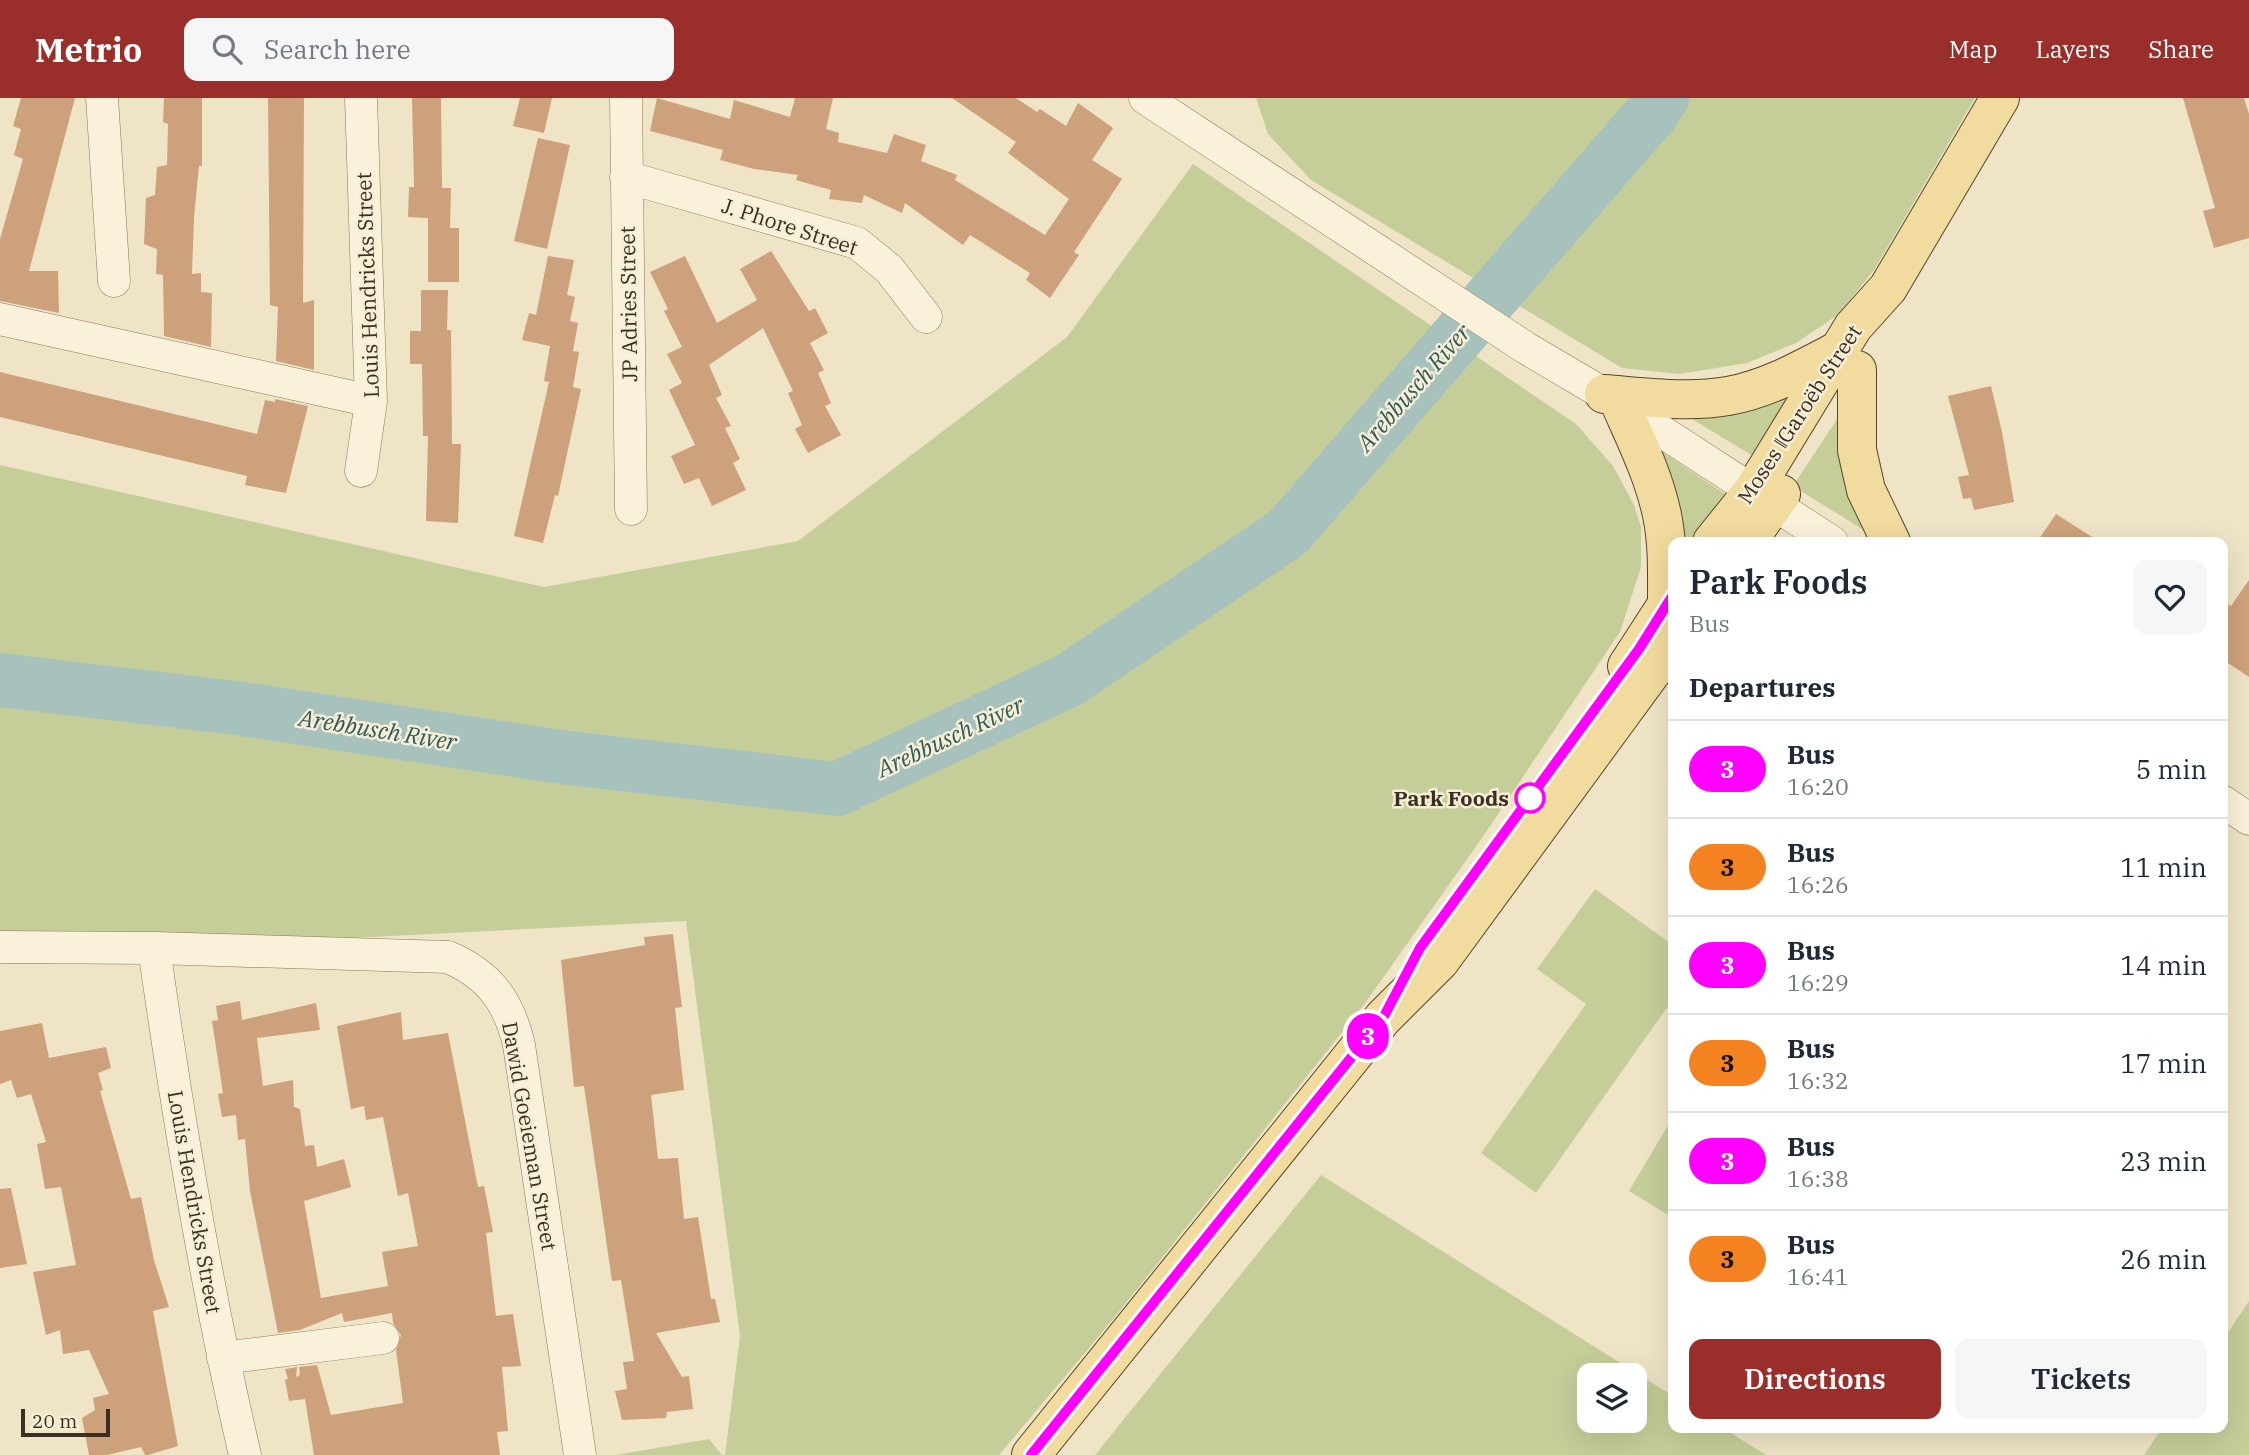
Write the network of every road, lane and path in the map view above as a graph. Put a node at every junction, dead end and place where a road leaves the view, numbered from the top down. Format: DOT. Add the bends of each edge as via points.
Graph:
graph roads {
  1 [pos="102,98"];
  2 [pos="361,98"];
  3 [pos="626,98"];
  4 [pos="1145,98"];
  5 [pos="2000,98"];
  6 [pos="626,177"];
  7 [pos="114,281"];
  8 [pos="926,317"];
  9 [pos="0,320"];
  10 [pos="1847,360"];
  11 [pos="1613,400"];
  12 [pos="371,401"];
  13 [pos="361,471"];
  14 [pos="1763,498"];
  15 [pos="631,509"];
  16 [pos="1718,537"];
  17 [pos="1749,537"];
  18 [pos="1824,537"];
  19 [pos="1889,537"];
  20 [pos="1668,570"];
  21 [pos="1668,602"];
  22 [pos="1668,650"];
  23 [pos="2228,805"];
  24 [pos="2249,819"];
  25 [pos="0,947"];
  26 [pos="154,948"];
  27 [pos="1383,1018"];
  28 [pos="383,1338"];
  29 [pos="223,1358"];
  30 [pos="245,1455"];
  31 [pos="580,1455"];
  32 [pos="1031,1455"];
  1 -- 7 [label="street"];
  2 -- 12 [label="street, Louis Hendricks Street"];
  3 -- 6 [label="street, JP Adries Street"];
  4 -- 11 [label="street"];
  5 -- 10 [label="main road, Moses ǁGaroëb Street" via="1888,288 1871,342"];
  6 -- 8 [label="street, J. Phore Street" via="857,243 889,269"];
  6 -- 15 [label="street, JP Adries Street"];
  9 -- 12 [label="street"];
  10 -- 11 [label="main road" via="1729,396"];
  10 -- 14 [label="main road, Moses ǁGaroëb Street"];
  10 -- 19 [label="main road" via="1866,490"];
  11 -- 14 [label="street"];
  11 -- 20 [label="main road" via="1650,472 1662,514"];
  12 -- 13 [label="street, Louis Hendricks Street"];
  14 -- 16 [label="main road, Moses ǁGaroëb Street"];
  14 -- 17 [label="main road, Moses ǁGaroëb Street"];
  14 -- 18 [label="street"];
  21 -- 27 [label="main road" via="1639,649 1420,948"];
  22 -- 27 [label="main road" via="1440,961"];
  23 -- 24 [label="street"];
  25 -- 26 [label="street, Dawid Goeieman Street"];
  26 -- 29 [label="street, Louis Hendricks Street"];
  26 -- 31 [label="street, Dawid Goeieman Street" via="449,957 466,964 501,997 519,1045"];
  27 -- 32 [label="main road"];
  28 -- 29 [label="street"];
  29 -- 30 [label="street, Louis Hendricks Street"];
}
